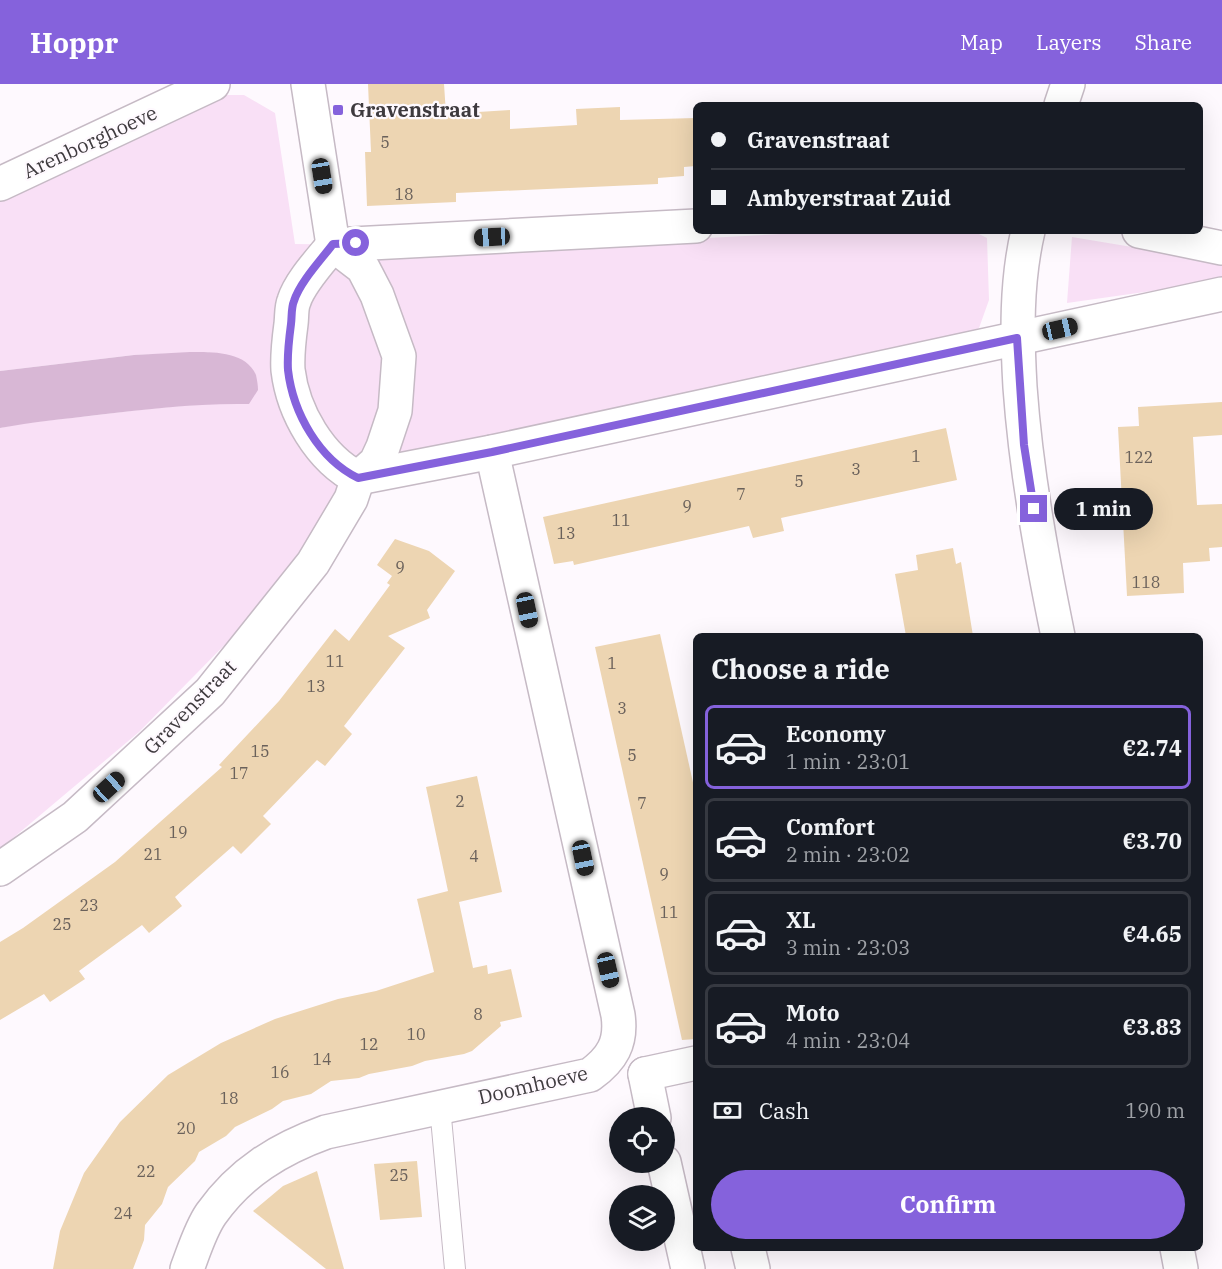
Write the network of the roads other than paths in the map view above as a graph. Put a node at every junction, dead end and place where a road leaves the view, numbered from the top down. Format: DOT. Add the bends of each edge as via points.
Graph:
graph roads {
  1 [pos="213,84"];
  2 [pos="308,84"];
  3 [pos="1068,84"];
  4 [pos="1062,102"];
  5 [pos="0,184"];
  6 [pos="693,226"];
  7 [pos="1028,234"];
  8 [pos="1154,234"];
  9 [pos="333,244"];
  10 [pos="1222,248"];
  11 [pos="1222,294"];
  12 [pos="1017,338"];
  13 [pos="492,452"];
  14 [pos="358,478"];
  15 [pos="1057,633"];
  16 [pos="0,869"];
  17 [pos="615,1046"];
  18 [pos="693,1064"];
  19 [pos="645,1074"];
  20 [pos="440,1107"];
  21 [pos="652,1107"];
  22 [pos="668,1173"];
  23 [pos="686,1216"];
  24 [pos="749,1251"];
  25 [pos="1178,1251"];
  26 [pos="187,1269"];
  27 [pos="455,1269"];
  28 [pos="688,1269"];
  29 [pos="753,1269"];
  30 [pos="1181,1269"];
  1 -- 5 [label="street, Arenborghoeve"];
  2 -- 9 [label="street"];
  3 -- 4 [label="street"];
  6 -- 9 [label="street"];
  7 -- 12 [label="street"];
  8 -- 10 [label="street"];
  9 -- 14 [label="street, Gravenstraat" via="363,268 399,356 395,411 383,447 376,462"];
  9 -- 14 [label="street" via="294,301 288,371 302,420 329,457"];
  11 -- 12 [label="street"];
  12 -- 13 [label="street"];
  12 -- 15 [label="street" via="1024,445"];
  13 -- 14 [label="street"];
  13 -- 17 [label="street" via="618,1015 620,1031"];
  14 -- 16 [label="street, Gravenstraat" via="351,499 313,563 210,692 75,817"];
  17 -- 19 [label="street"];
  17 -- 20 [label="street, Doomhoeve" via="605,1064 590,1075"];
  18 -- 19 [label="street"];
  19 -- 21 [label="street"];
  20 -- 26 [label="street, Doomhoeve" via="326,1132 294,1143 264,1161 210,1215"];
  20 -- 27 [label="lane"];
  22 -- 23 [label="street"];
  23 -- 28 [label="street"];
  24 -- 29 [label="street"];
  25 -- 30 [label="street"];
}
